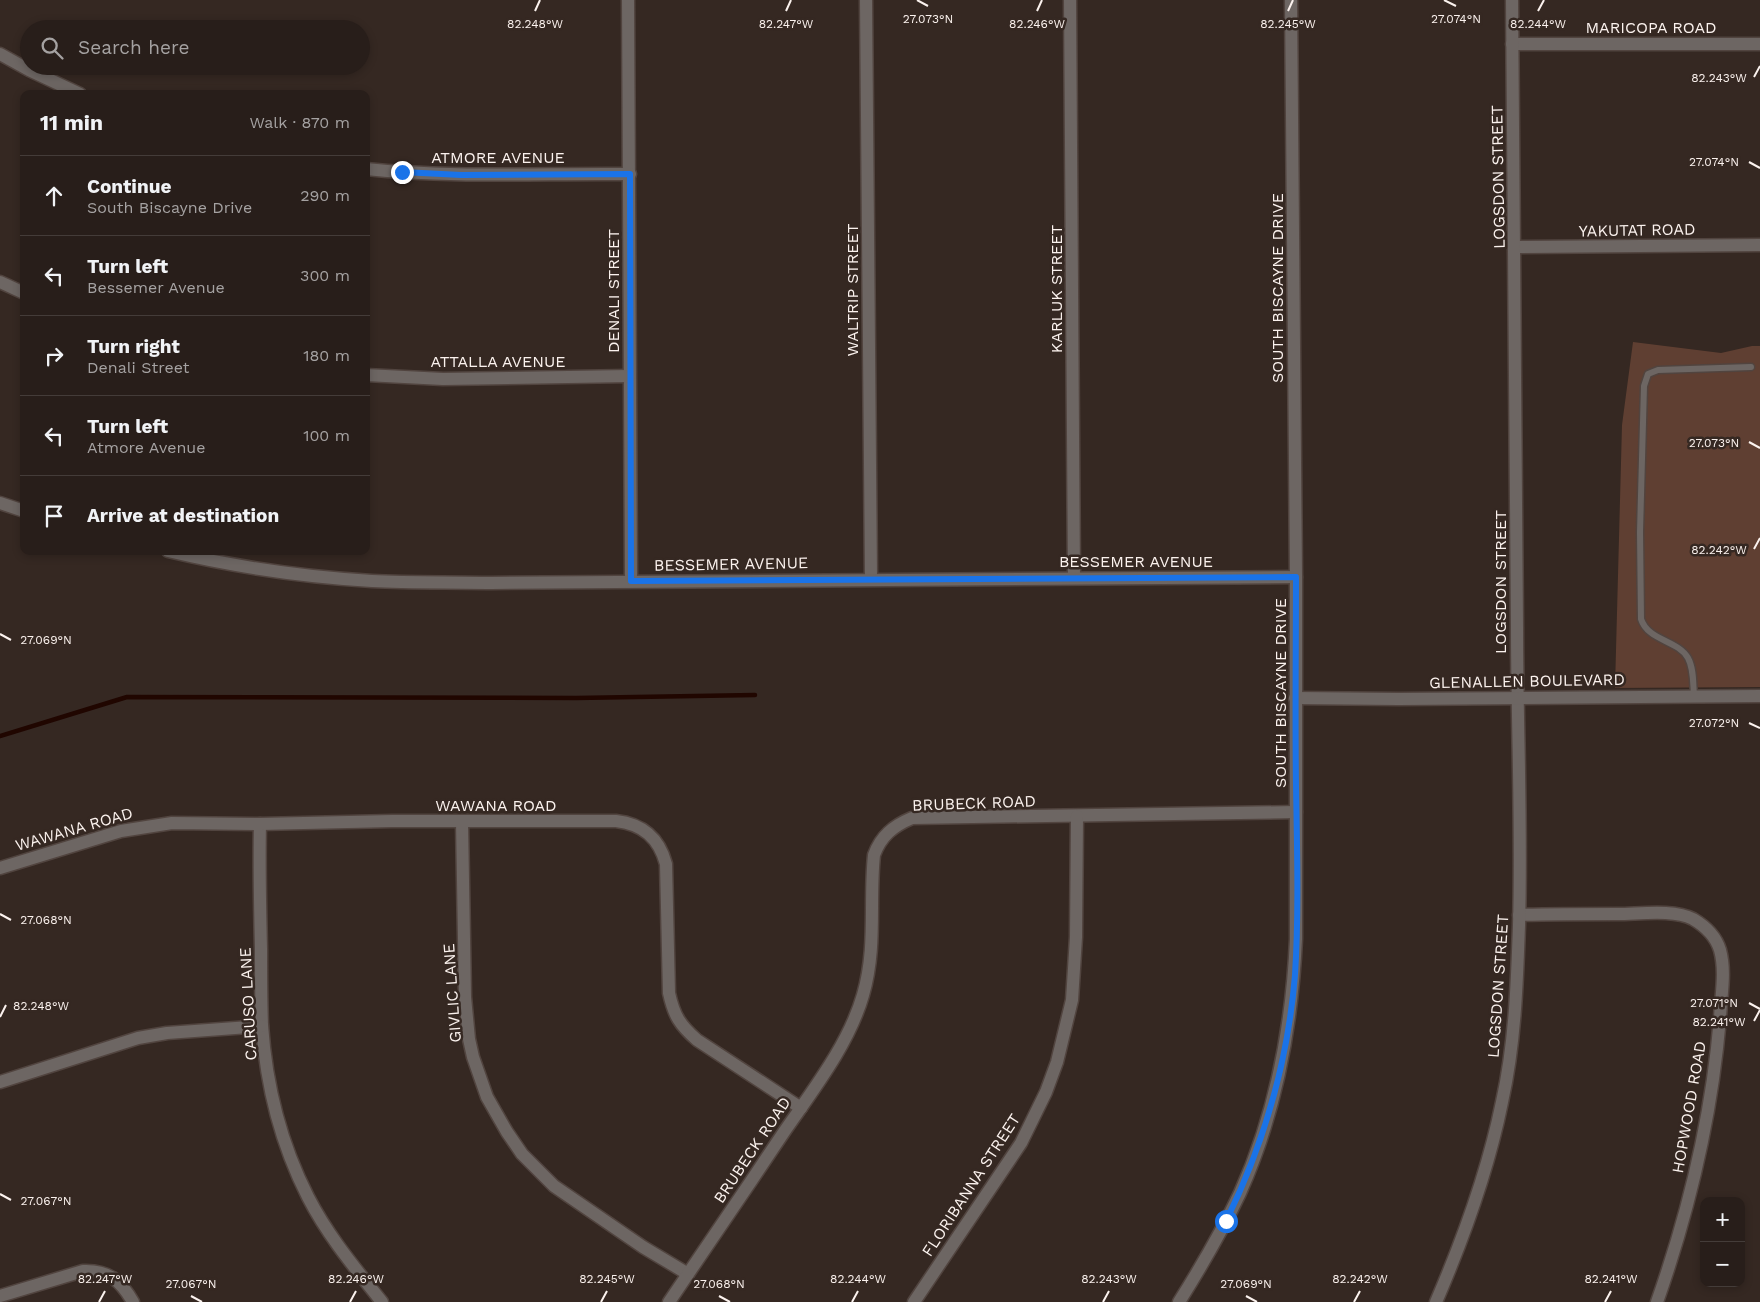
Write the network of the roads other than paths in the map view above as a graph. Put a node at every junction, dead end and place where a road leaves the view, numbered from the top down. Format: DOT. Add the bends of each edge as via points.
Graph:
graph roads {
  1 [pos="628,0"];
  2 [pos="866,0"];
  3 [pos="1070,0"];
  4 [pos="1291,0"];
  5 [pos="1512,0"];
  6 [pos="1512,44"];
  7 [pos="1760,44"];
  8 [pos="0,54"];
  9 [pos="20,65"];
  10 [pos="40,75"];
  11 [pos="72,90"];
  12 [pos="370,169"];
  13 [pos="630,174"];
  14 [pos="1760,245"];
  15 [pos="1515,248"];
  16 [pos="0,282"];
  17 [pos="20,291"];
  18 [pos="1751,367"];
  19 [pos="370,375"];
  20 [pos="629,376"];
  21 [pos="0,503"];
  22 [pos="20,510"];
  23 [pos="189,555"];
  24 [pos="1296,577"];
  25 [pos="1074,578"];
  26 [pos="871,579"];
  27 [pos="631,581"];
  28 [pos="1694,696"];
  29 [pos="1760,696"];
  30 [pos="1517,697"];
  31 [pos="1295,698"];
  32 [pos="1296,812"];
  33 [pos="1077,816"];
  34 [pos="462,822"];
  35 [pos="260,824"];
  36 [pos="0,868"];
  37 [pos="1519,915"];
  38 [pos="262,1026"];
  39 [pos="0,1082"];
  40 [pos="801,1108"];
  41 [pos="688,1274"];
  42 [pos="0,1296"];
  43 [pos="133,1302"];
  44 [pos="382,1302"];
  45 [pos="669,1302"];
  46 [pos="914,1302"];
  47 [pos="1179,1302"];
  48 [pos="1436,1302"];
  49 [pos="1657,1302"];
  1 -- 13 [label="street, DENALI STREET"];
  2 -- 26 [label="street, WALTRIP STREET"];
  3 -- 25 [label="street, KARLUK STREET"];
  4 -- 24 [label="street, SOUTH BISCAYNE DRIVE"];
  5 -- 6 [label="street, LOGSDON STREET"];
  6 -- 7 [label="street, MARICOPA ROAD"];
  6 -- 15 [label="street, LOGSDON STREET"];
  8 -- 9 [label="street"];
  10 -- 11 [label="street"];
  12 -- 13 [label="street, ATMORE AVENUE" via="461,175"];
  13 -- 20 [label="street, DENALI STREET"];
  14 -- 15 [label="street, YAKUTAT ROAD"];
  15 -- 30 [label="street, LOGSDON STREET"];
  16 -- 17 [label="street"];
  18 -- 28 [label="lane" via="1658,370 1648,374 1644,386 1641,618 1643,626 1652,634 1687,655 1691,663"];
  19 -- 20 [label="street, ATTALLA AVENUE" via="443,379"];
  20 -- 27 [label="street, DENALI STREET"];
  21 -- 22 [label="street"];
  23 -- 27 [label="street, BESSEMER AVENUE" via="274,571 373,581"];
  24 -- 25 [label="street, BESSEMER AVENUE"];
  24 -- 31 [label="street, SOUTH BISCAYNE DRIVE"];
  25 -- 26 [label="street, BESSEMER AVENUE"];
  26 -- 27 [label="street, BESSEMER AVENUE"];
  28 -- 29 [label="street, GLENALLEN BOULEVARD"];
  28 -- 30 [label="street, GLENALLEN BOULEVARD"];
  30 -- 31 [label="street, GLENALLEN BOULEVARD"];
  30 -- 37 [label="street, LOGSDON STREET"];
  31 -- 32 [label="street, SOUTH BISCAYNE DRIVE"];
  32 -- 33 [label="street, BRUBECK ROAD"];
  32 -- 47 [label="street, SOUTH BISCAYNE DRIVE" via="1295,975 1285,1048 1275,1090 1239,1194"];
  33 -- 40 [label="street, BRUBECK ROAD" via="912,818 888,832 874,855 872,946 863,995 844,1042"];
  33 -- 46 [label="street, FLORIBANNA STREET" via="1072,1000 1057,1062 1021,1143"];
  34 -- 35 [label="street, WAWANA ROAD"];
  34 -- 40 [label="street, WAWANA ROAD" via="616,821 634,824 648,832 663,852 666,864 669,993 676,1018 697,1040"];
  34 -- 41 [label="street, GIVLIC LANE" via="465,998 473,1057 487,1097 522,1154 554,1186"];
  35 -- 36 [label="street, WAWANA ROAD" via="172,823 146,826"];
  35 -- 38 [label="street, CARUSO LANE"];
  37 -- 48 [label="street, LOGSDON STREET" via="1518,981 1502,1102 1482,1181"];
  37 -- 49 [label="street, HOPWOOD ROAD" via="1680,915 1702,925 1719,947 1724,966 1712,1083 1687,1206"];
  38 -- 39 [label="street" via="138,1038"];
  38 -- 44 [label="street, CARUSO LANE" via="276,1111 294,1167 323,1225"];
  40 -- 41 [label="street, BRUBECK ROAD"];
  41 -- 45 [label="street, BRUBECK ROAD"];
  42 -- 43 [label="street" via="91,1271 115,1279"];
}
